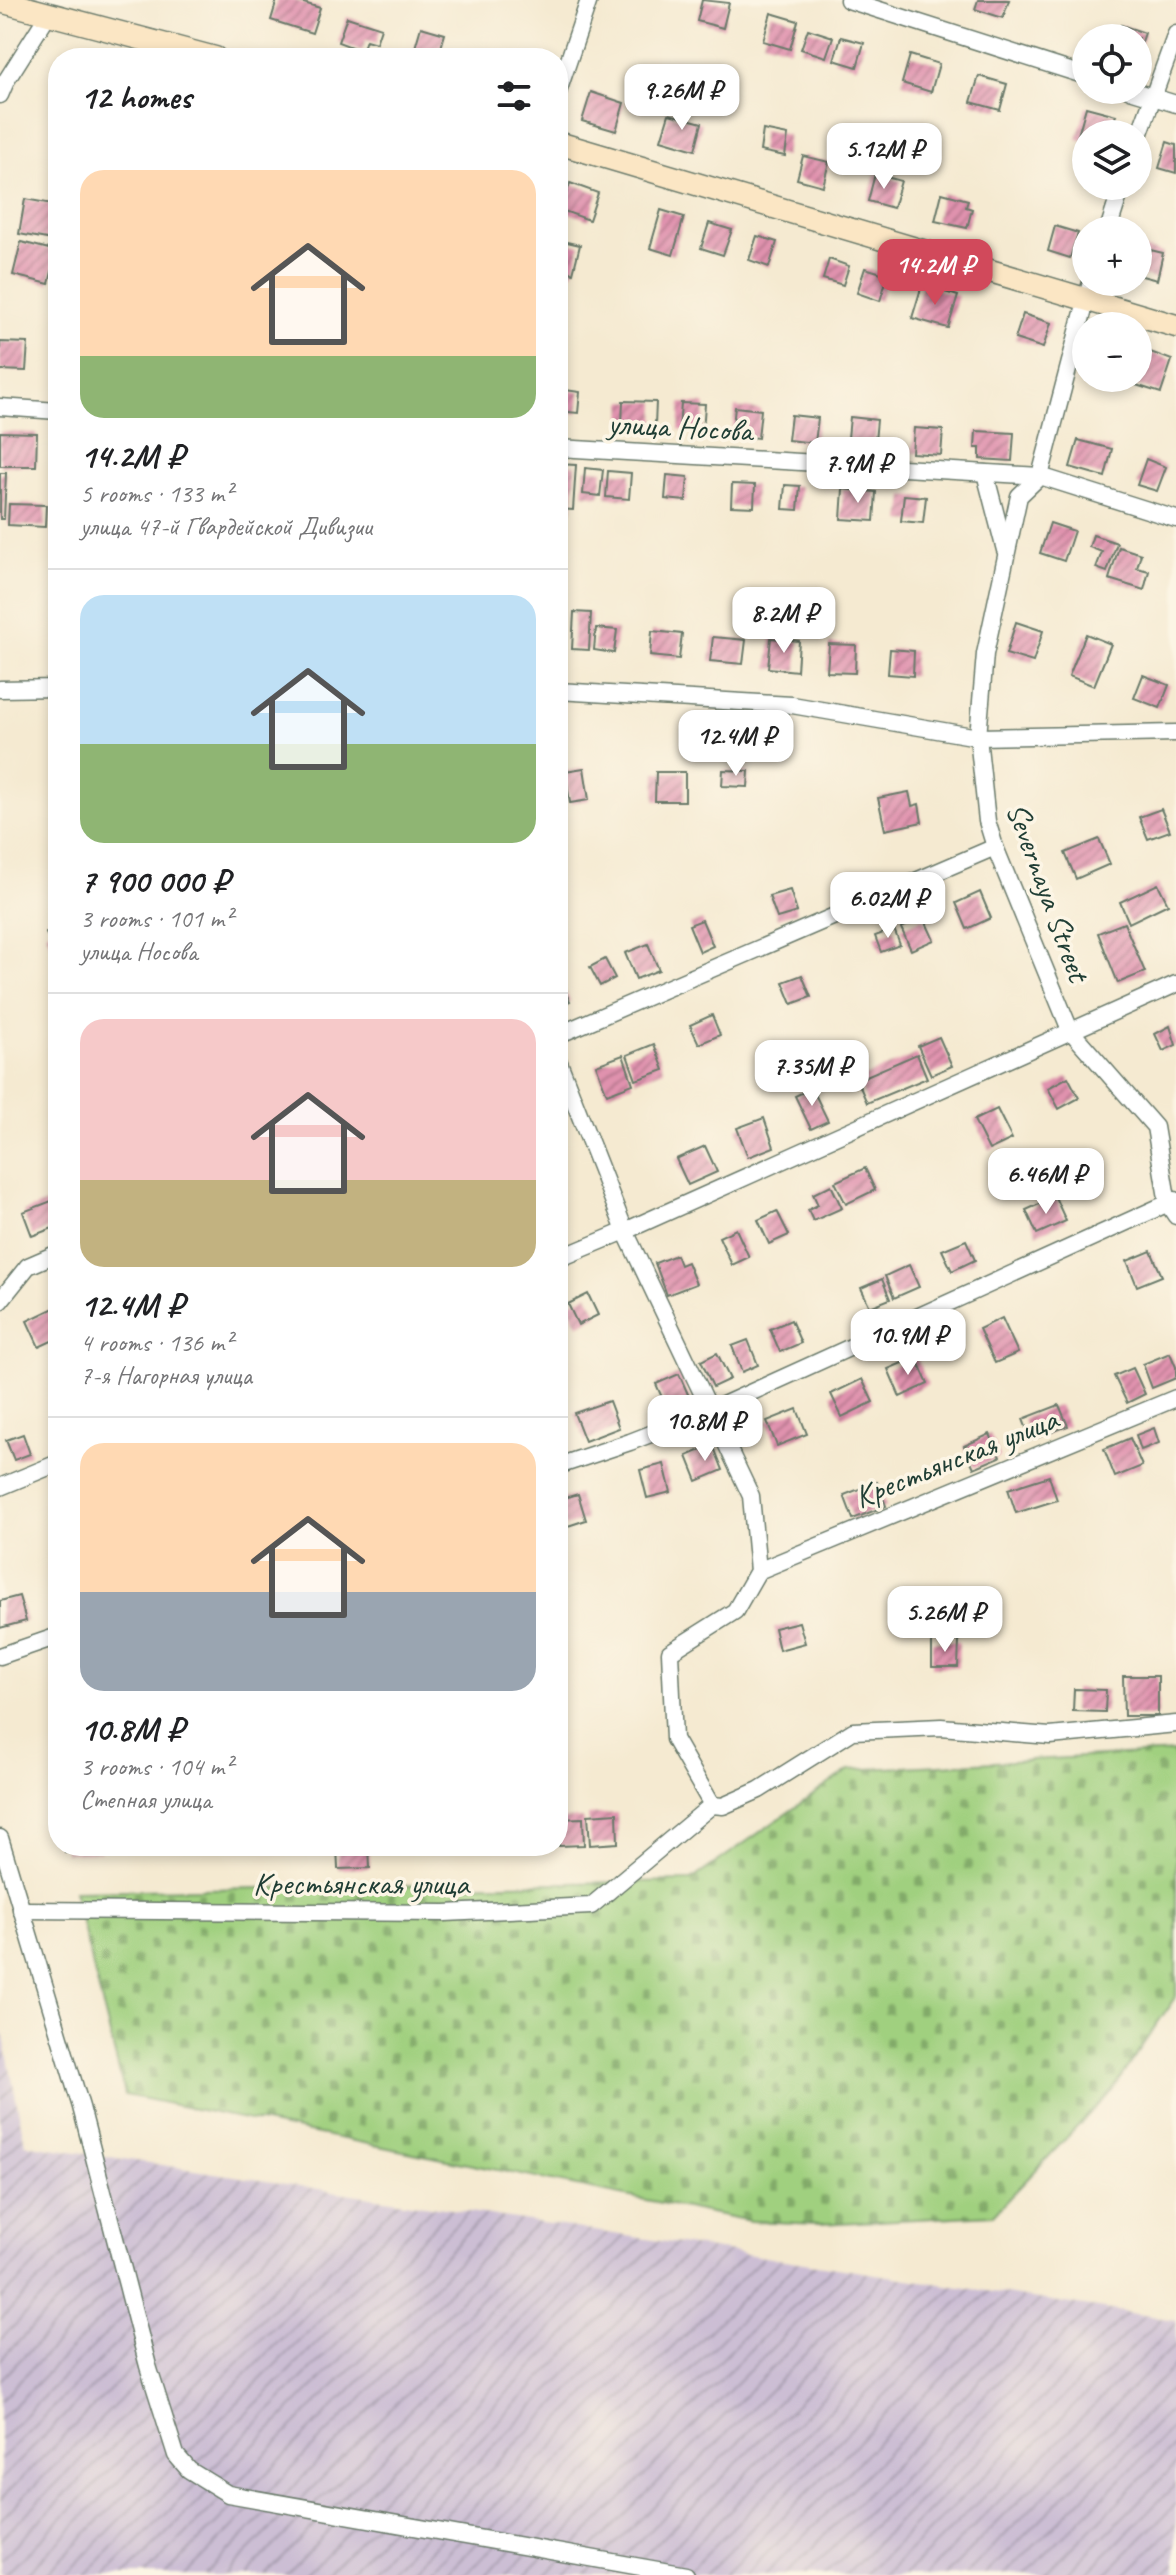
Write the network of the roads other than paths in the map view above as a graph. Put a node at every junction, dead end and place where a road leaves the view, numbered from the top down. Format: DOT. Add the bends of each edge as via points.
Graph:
graph roads {
  1 [pos="589,0"];
  2 [pos="848,0"];
  3 [pos="0,1"];
  4 [pos="49,13"];
  5 [pos="1176,34"];
  6 [pos="178,48"];
  7 [pos="568,62"];
  8 [pos="1072,72"];
  9 [pos="1152,94"];
  10 [pos="0,95"];
  11 [pos="1152,97"];
  12 [pos="1176,104"];
  13 [pos="568,146"];
  14 [pos="1072,287"];
  15 [pos="1087,296"];
  16 [pos="1101,296"];
  17 [pos="1176,326"];
  18 [pos="0,407"];
  19 [pos="48,410"];
  20 [pos="568,449"];
  21 [pos="985,473"];
  22 [pos="1040,476"];
  23 [pos="1176,519"];
  24 [pos="1006,555"];
  25 [pos="48,688"];
  26 [pos="0,689"];
  27 [pos="568,692"];
  28 [pos="1176,733"];
  29 [pos="978,737"];
  30 [pos="995,847"];
  31 [pos="1176,984"];
  32 [pos="1070,1030"];
  33 [pos="568,1031"];
  34 [pos="568,1086"];
  35 [pos="1173,1206"];
  36 [pos="625,1231"];
  37 [pos="568,1255"];
  38 [pos="48,1257"];
  39 [pos="0,1301"];
  40 [pos="1176,1398"];
  41 [pos="710,1411"];
  42 [pos="568,1462"];
  43 [pos="48,1467"];
  44 [pos="0,1487"];
  45 [pos="758,1571"];
  46 [pos="48,1639"];
  47 [pos="0,1656"];
  48 [pos="1176,1724"];
  49 [pos="712,1805"];
  50 [pos="0,1838"];
  51 [pos="21,1910"];
  52 [pos="686,2575"];
  1 -- 7 [label="street"];
  2 -- 8 [label="street"];
  3 -- 4 [label="main road"];
  4 -- 6 [label="main road"];
  4 -- 10 [label="street"];
  5 -- 9 [label="street"];
  11 -- 12 [label="street"];
  13 -- 14 [label="main road"];
  15 -- 22 [label="street, Severnaya Street"];
  16 -- 17 [label="main road"];
  18 -- 19 [label="street"];
  20 -- 21 [label="street, улица Носова"];
  21 -- 22 [label="street, улица Носова"];
  21 -- 24 [label="street"];
  22 -- 23 [label="street, улица Носова"];
  22 -- 24 [label="street, Severnaya Street" via="1019,496"];
  24 -- 29 [label="street, Severnaya Street" via="985,654"];
  25 -- 26 [label="street"];
  27 -- 29 [label="street" via="792,705"];
  28 -- 29 [label="street"];
  29 -- 30 [label="street, Severnaya Street"];
  30 -- 32 [label="street, Severnaya Street"];
  30 -- 33 [label="street"];
  31 -- 32 [label="street"];
  32 -- 35 [label="street, Severnaya Street" via="1155,1127"];
  32 -- 36 [label="street"];
  34 -- 36 [label="street"];
  35 -- 41 [label="street"];
  36 -- 37 [label="street"];
  36 -- 41 [label="street"];
  38 -- 39 [label="street" via="28,1266"];
  40 -- 45 [label="street, Крестьянская улица"];
  41 -- 42 [label="street"];
  41 -- 45 [label="street" via="751,1496"];
  43 -- 44 [label="street"];
  45 -- 49 [label="street" via="735,1611 670,1652 674,1739"];
  46 -- 47 [label="street"];
  48 -- 49 [label="street" via="1050,1736 941,1727 853,1731 759,1790 723,1806"];
  49 -- 51 [label="street, Крестьянская улица" via="591,1906 445,1913"];
  50 -- 51 [label="street"];
  51 -- 52 [label="street" via="81,2107 148,2366 176,2455 189,2470 228,2494"];
}
